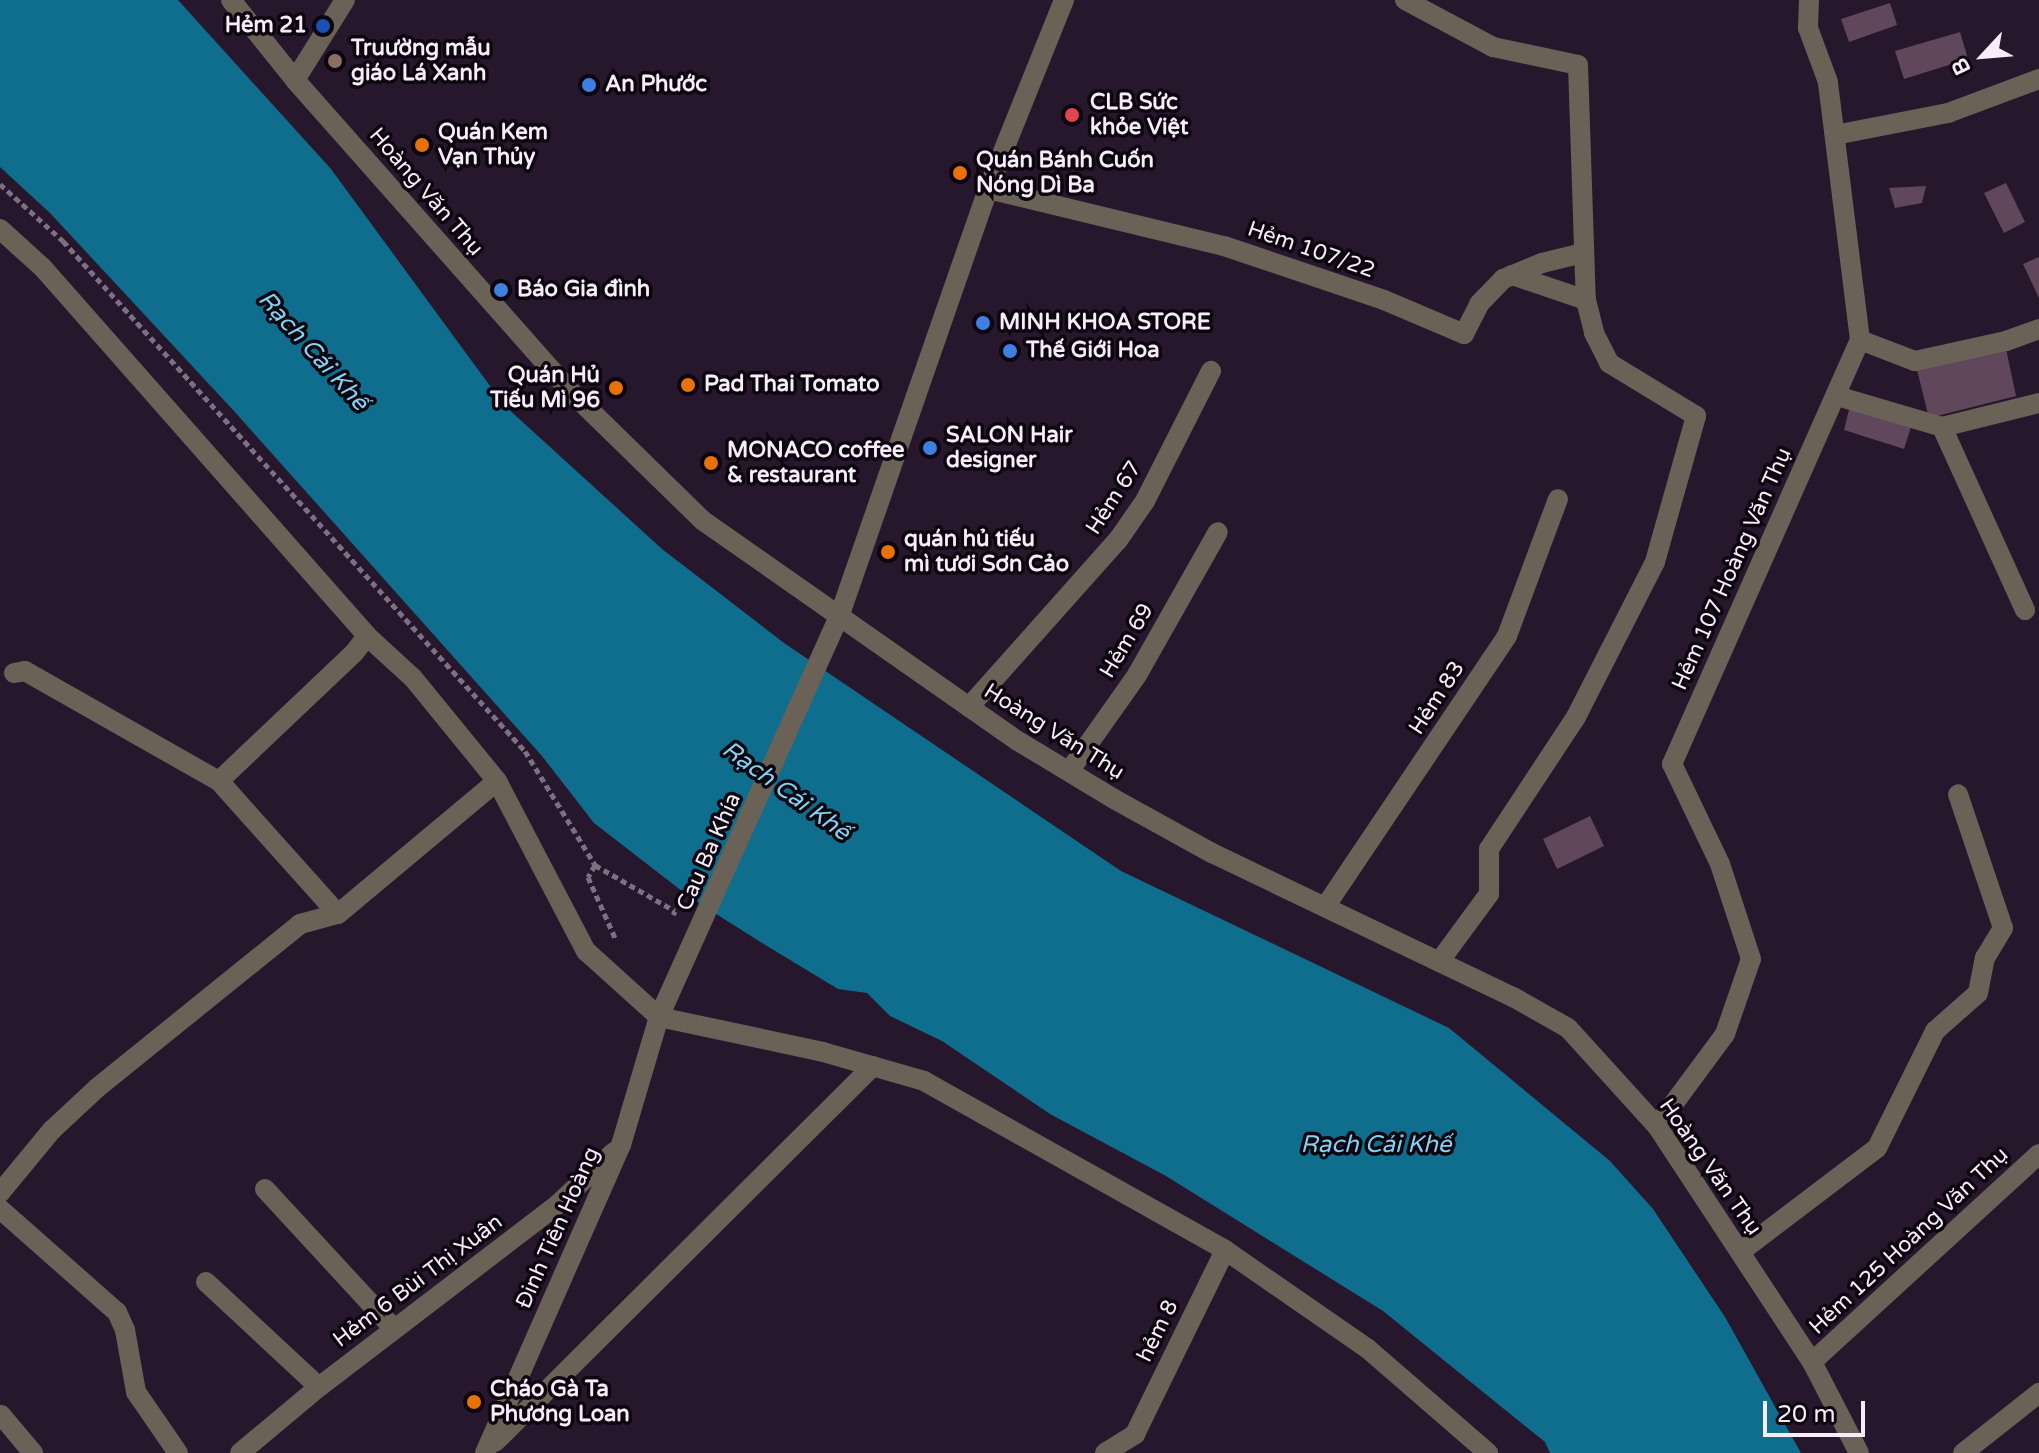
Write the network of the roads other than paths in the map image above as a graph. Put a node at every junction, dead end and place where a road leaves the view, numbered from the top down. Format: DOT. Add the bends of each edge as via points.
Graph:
graph roads {
  1 [pos="231,0"];
  2 [pos="345,0"];
  3 [pos="1064,0"];
  4 [pos="1405,0"];
  5 [pos="1809,0"];
  6 [pos="2039,79"];
  7 [pos="295,80"];
  8 [pos="1835,135"];
  9 [pos="988,189"];
  10 [pos="0,229"];
  11 [pos="1583,253"];
  12 [pos="1512,275"];
  13 [pos="1586,300"];
  14 [pos="2039,329"];
  15 [pos="1860,340"];
  16 [pos="1211,371"];
  17 [pos="1837,396"];
  18 [pos="2039,403"];
  19 [pos="1942,427"];
  20 [pos="1558,499"];
  21 [pos="1218,532"];
  22 [pos="2025,610"];
  23 [pos="836,625"];
  24 [pos="367,636"];
  25 [pos="14,673"];
  26 [pos="969,707"];
  27 [pos="1070,770"];
  28 [pos="219,781"];
  29 [pos="497,781"];
  30 [pos="1958,794"];
  31 [pos="1325,907"];
  32 [pos="338,914"];
  33 [pos="1439,962"];
  34 [pos="659,1017"];
  35 [pos="873,1066"];
  36 [pos="1657,1126"];
  37 [pos="621,1145"];
  38 [pos="2039,1154"];
  39 [pos="265,1189"];
  40 [pos="0,1193"];
  41 [pos="0,1209"];
  42 [pos="1225,1250"];
  43 [pos="1740,1252"];
  44 [pos="206,1282"];
  45 [pos="394,1329"];
  46 [pos="1812,1362"];
  47 [pos="319,1387"];
  48 [pos="2039,1393"];
  49 [pos="1,1415"];
  50 [pos="485,1452"];
  51 [pos="33,1453"];
  52 [pos="178,1453"];
  53 [pos="240,1453"];
  54 [pos="1105,1453"];
  55 [pos="1488,1453"];
  56 [pos="1859,1453"];
  57 [pos="1963,1453"];
  1 -- 7 [label="street, Hoàng Văn Thụ"];
  2 -- 7 [label="street"];
  3 -- 9 [label="street, Cau Ba Khía"];
  4 -- 11 [label="street" via="1493,47 1578,65"];
  5 -- 8 [label="street, Hẻm 107 Hoàng Văn Thụ" via="1808,28 1828,82"];
  6 -- 8 [label="street" via="1948,113"];
  7 -- 23 [label="street, Hoàng Văn Thụ" via="580,401 702,520"];
  8 -- 15 [label="street, Hẻm 107 Hoàng Văn Thụ"];
  9 -- 12 [label="street, Hẻm 107/22" via="1224,246 1384,300 1464,334 1479,304"];
  9 -- 23 [label="street, Cau Ba Khía"];
  10 -- 24 [label="street" via="43,268"];
  11 -- 12 [label="street, Hẻm 107/22"];
  11 -- 13 [label="street"];
  12 -- 13 [label="street"];
  13 -- 33 [label="street" via="1609,363 1696,416 1655,562 1576,717 1489,849 1489,894"];
  14 -- 15 [label="street" via="1915,361"];
  15 -- 17 [label="street, Hẻm 107 Hoàng Văn Thụ"];
  16 -- 26 [label="street, Hẻm 67" via="1145,501 1118,540"];
  17 -- 19 [label="street"];
  17 -- 36 [label="street, Hẻm 107 Hoàng Văn Thụ" via="1672,764 1720,864 1751,959 1725,1034"];
  18 -- 19 [label="street"];
  19 -- 22 [label="street"];
  20 -- 31 [label="street, Hẻm 83" via="1507,636"];
  21 -- 27 [label="street, Hẻm 69" via="1137,675"];
  23 -- 26 [label="street, Hoàng Văn Thụ"];
  23 -- 34 [label="street, Cau Ba Khía"];
  24 -- 28 [label="street"];
  24 -- 29 [label="street" via="413,678"];
  25 -- 28 [label="street" via="25,671"];
  26 -- 27 [label="street, Hoàng Văn Thụ"];
  27 -- 31 [label="street, Hoàng Văn Thụ" via="1212,853"];
  28 -- 32 [label="street"];
  29 -- 32 [label="street"];
  29 -- 34 [label="street" via="586,951"];
  30 -- 43 [label="street" via="2003,928 1985,958 1978,993 1935,1031 1877,1148"];
  31 -- 33 [label="street, Hoàng Văn Thụ"];
  32 -- 40 [label="street" via="300,924 97,1088 52,1130"];
  33 -- 36 [label="street, Hoàng Văn Thụ" via="1568,1028"];
  34 -- 35 [label="street"];
  34 -- 37 [label="street, Đinh Tiên Hoàng"];
  35 -- 42 [label="street" via="924,1081"];
  35 -- 50 [label="street"];
  36 -- 43 [label="street, Hoàng Văn Thụ"];
  37 -- 45 [label="street, Hẻm 6 Bùi Thị Xuân" via="558,1204"];
  37 -- 50 [label="street, Đinh Tiên Hoàng"];
  38 -- 46 [label="street, Hẻm 125 Hoàng Văn Thụ"];
  39 -- 45 [label="street"];
  41 -- 52 [label="street" via="123,1321 133,1384"];
  42 -- 54 [label="street, hẻm 8" via="1135,1434"];
  42 -- 55 [label="street" via="1368,1349"];
  43 -- 46 [label="street, Hoàng Văn Thụ"];
  44 -- 47 [label="street"];
  45 -- 47 [label="street, Hẻm 6 Bùi Thị Xuân"];
  46 -- 56 [label="street, Hoàng Văn Thụ"];
  47 -- 53 [label="street, Hẻm 6 Bùi Thị Xuân"];
  48 -- 57 [label="street"];
  49 -- 51 [label="street"];
}
